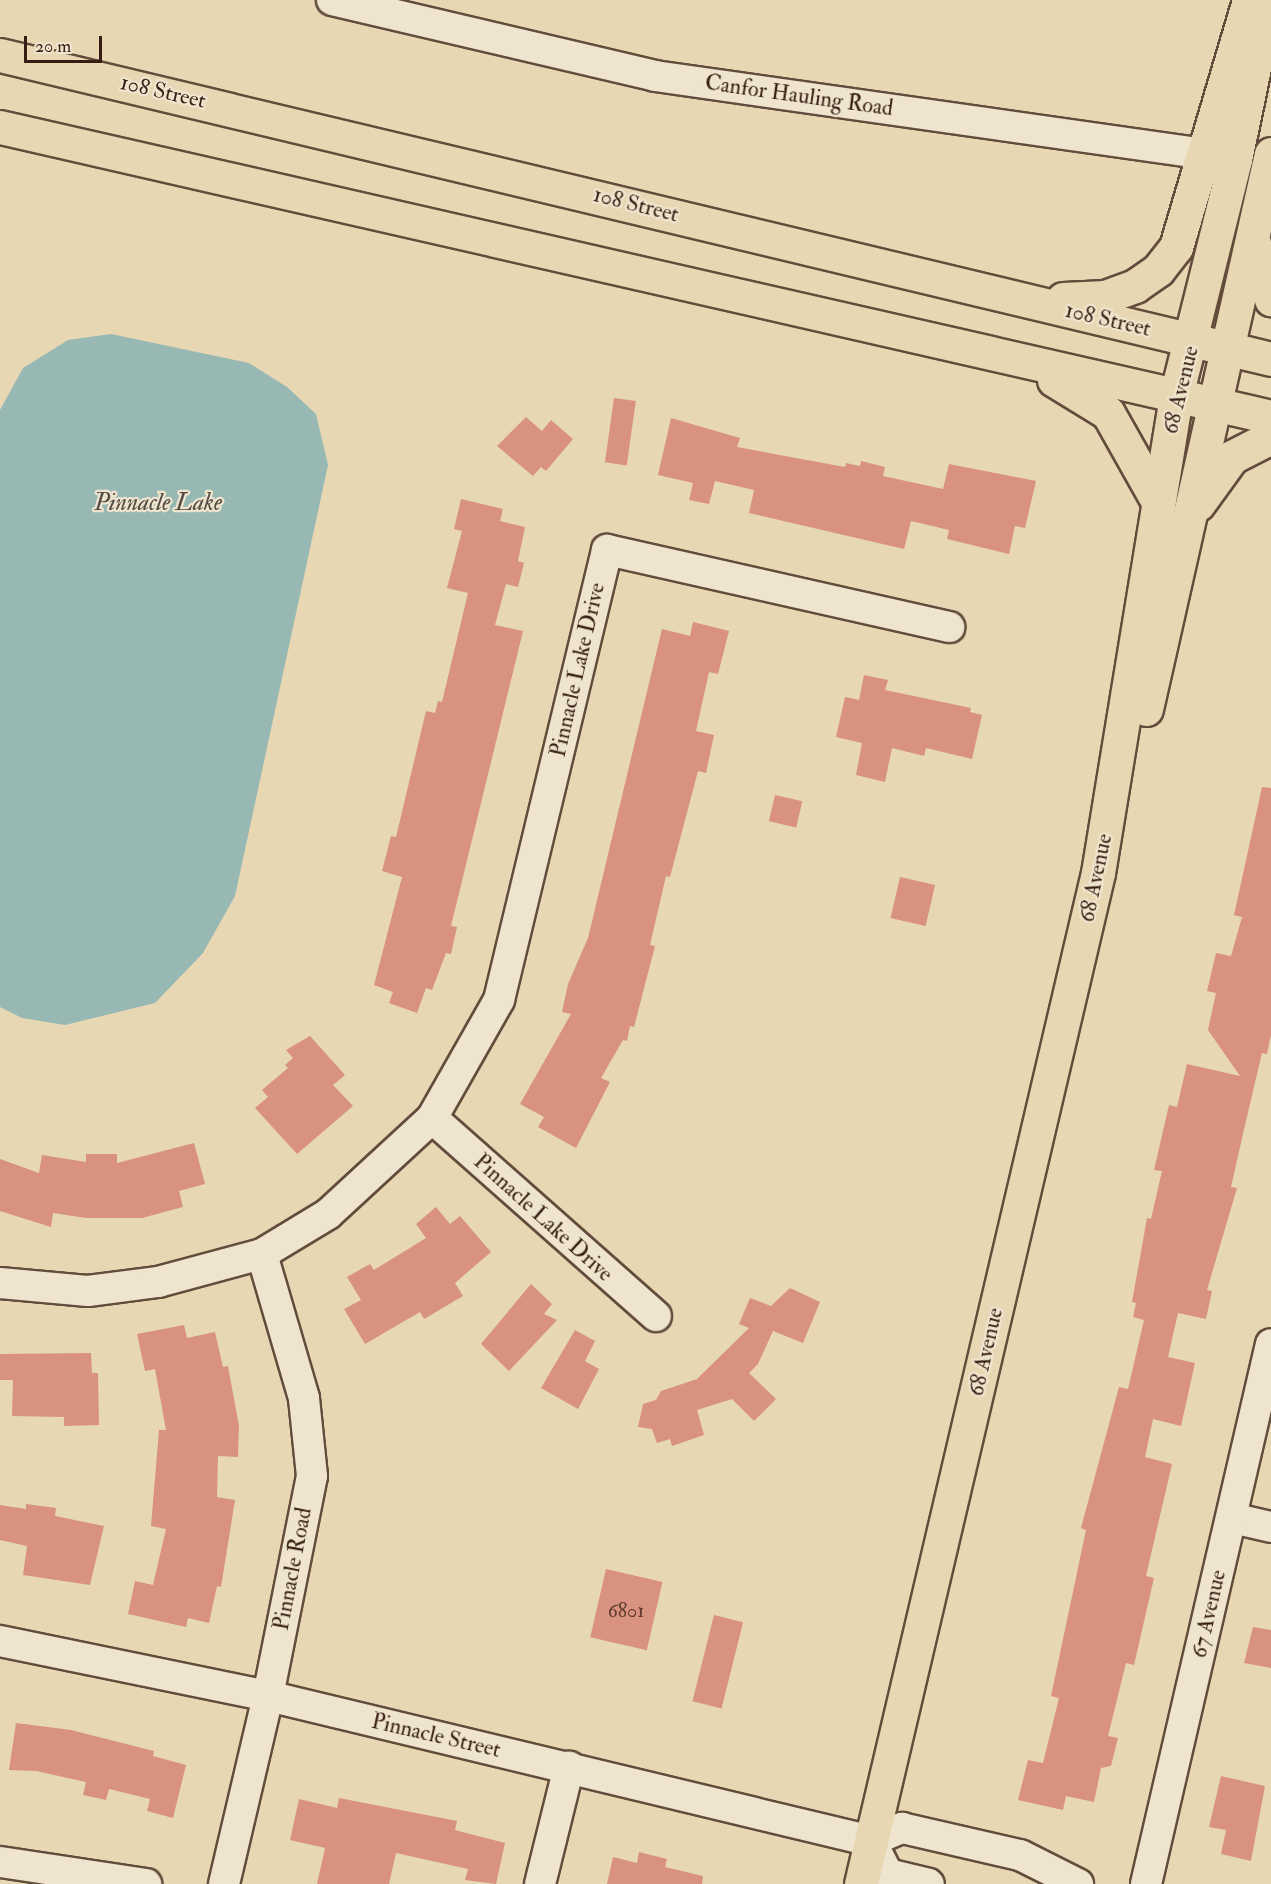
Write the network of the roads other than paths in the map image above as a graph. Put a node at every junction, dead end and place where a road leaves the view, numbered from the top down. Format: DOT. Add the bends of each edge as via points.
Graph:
graph roads {
  1 [pos="332,0"];
  2 [pos="1249,0"];
  3 [pos="1268,0"];
  4 [pos="0,54"];
  5 [pos="0,127"];
  6 [pos="1201,153"];
  7 [pos="1235,159"];
  8 [pos="1270,163"];
  9 [pos="1254,241"];
  10 [pos="1271,299"];
  11 [pos="1025,301"];
  12 [pos="1192,341"];
  13 [pos="1227,350"];
  14 [pos="1012,359"];
  15 [pos="1271,359"];
  16 [pos="1176,396"];
  17 [pos="1215,404"];
  18 [pos="1271,417"];
  19 [pos="1271,437"];
  20 [pos="1157,500"];
  21 [pos="1186,523"];
  22 [pos="949,627"];
  23 [pos="1109,819"];
  24 [pos="432,1118"];
  25 [pos="262,1254"];
  26 [pos="0,1283"];
  27 [pos="656,1316"];
  28 [pos="1271,1344"];
  29 [pos="1232,1518"];
  30 [pos="1271,1527"];
  31 [pos="0,1641"];
  32 [pos="268,1696"];
  33 [pos="569,1767"];
  34 [pos="871,1841"];
  35 [pos="0,1862"];
  36 [pos="146,1884"];
  37 [pos="224,1884"];
  38 [pos="540,1884"];
  39 [pos="861,1884"];
  40 [pos="929,1884"];
  41 [pos="1078,1884"];
  42 [pos="1146,1884"];
  1 -- 6 [label="street, Canfor Hauling Road" via="655,76"];
  2 -- 6 [label="main road"];
  3 -- 7 [label="main road, 68 Avenue"];
  4 -- 11 [label="main road, 108 Street"];
  5 -- 14 [label="main road"];
  6 -- 7 [label="street, Canfor Hauling Road"];
  6 -- 11 [label="main road" via="1176,247 1158,270 1135,286 1105,297"];
  7 -- 8 [label="street, Canfor Hauling Road"];
  7 -- 12 [label="main road, 68 Avenue"];
  8 -- 9 [label="main road, 68 Avenue"];
  9 -- 10 [label="main road"];
  9 -- 13 [label="main road, 68 Avenue"];
  11 -- 12 [label="main road, 108 Street"];
  12 -- 13 [label="main road, 108 Street"];
  12 -- 16 [label="main road, 68 Avenue"];
  13 -- 15 [label="main road, 108 Street"];
  13 -- 17 [label="main road, 68 Avenue"];
  14 -- 16 [label="main road"];
  14 -- 20 [label="main road" via="1108,413"];
  16 -- 17 [label="main road"];
  16 -- 20 [label="main road, 68 Avenue"];
  17 -- 18 [label="main road"];
  17 -- 21 [label="main road, 68 Avenue"];
  19 -- 21 [label="main road" via="1251,444 1224,465"];
  20 -- 23 [label="main road, 68 Avenue"];
  21 -- 23 [label="main road, 68 Avenue" via="1142,730"];
  22 -- 24 [label="street, Pinnacle Lake Drive" via="606,550 499,1000"];
  23 -- 34 [label="main road, 68 Avenue"];
  24 -- 25 [label="street, Pinnacle Lake Drive" via="328,1214"];
  24 -- 27 [label="street, Pinnacle Lake Drive"];
  25 -- 26 [label="street, Pinnacle Lake Drive" via="158,1282 88,1292"];
  25 -- 32 [label="street, Pinnacle Road" via="304,1398 312,1476"];
  28 -- 29 [label="street, 67 Avenue"];
  29 -- 30 [label="street"];
  29 -- 42 [label="street, 67 Avenue"];
  31 -- 32 [label="street, Pinnacle Street" via="67,1651"];
  32 -- 33 [label="street, Pinnacle Street"];
  32 -- 37 [label="street, Pinnacle Road"];
  33 -- 34 [label="street, Pinnacle Street"];
  33 -- 38 [label="street"];
  34 -- 39 [label="main road, 68 Avenue"];
  34 -- 40 [label="street" via="888,1874"];
  34 -- 41 [label="street" via="902,1828 1020,1855"];
  35 -- 36 [label="street"];
}
